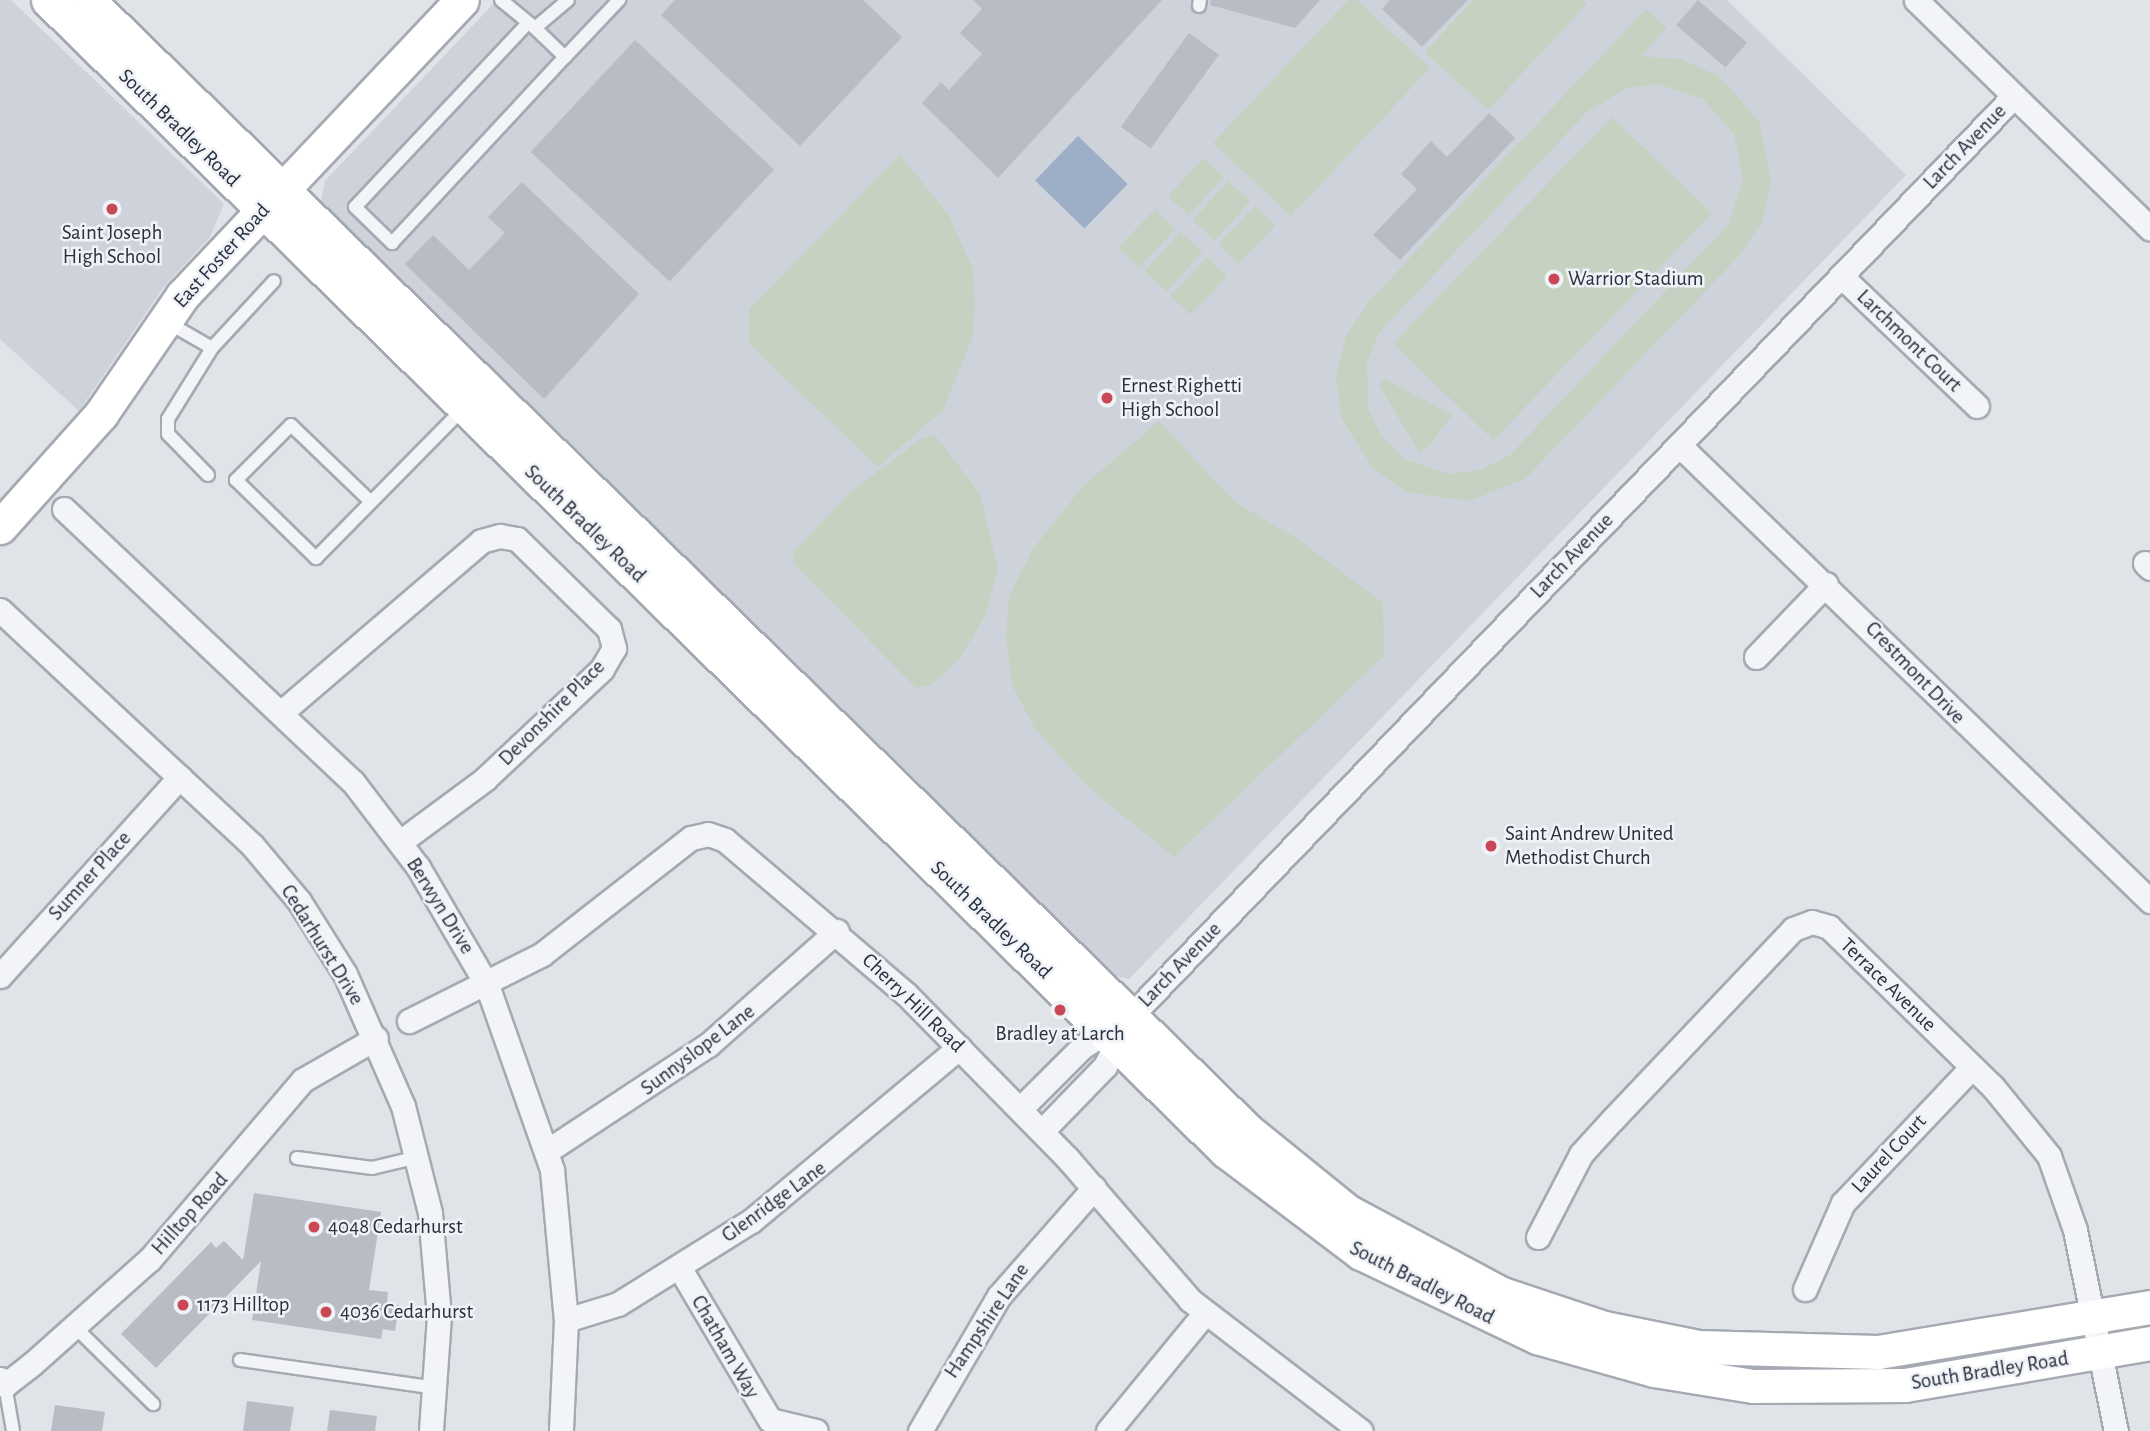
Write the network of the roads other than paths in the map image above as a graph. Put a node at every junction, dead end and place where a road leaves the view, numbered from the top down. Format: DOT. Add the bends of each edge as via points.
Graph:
graph roads {
  1 [pos="48,0"];
  2 [pos="88,0"];
  3 [pos="463,0"];
  4 [pos="501,0"];
  5 [pos="568,0"];
  6 [pos="619,0"];
  7 [pos="1916,0"];
  8 [pos="531,26"];
  9 [pos="565,57"];
  10 [pos="2014,96"];
  11 [pos="273,200"];
  12 [pos="2150,228"];
  13 [pos="1841,276"];
  14 [pos="274,281"];
  15 [pos="165,321"];
  16 [pos="212,348"];
  17 [pos="1977,406"];
  18 [pos="466,407"];
  19 [pos="1679,444"];
  20 [pos="208,475"];
  21 [pos="371,502"];
  22 [pos="64,509"];
  23 [pos="0,527"];
  24 [pos="1826,584"];
  25 [pos="0,610"];
  26 [pos="1756,657"];
  27 [pos="284,710"];
  28 [pos="180,777"];
  29 [pos="400,842"];
  30 [pos="2149,899"];
  31 [pos="837,931"];
  32 [pos="0,976"];
  33 [pos="487,985"];
  34 [pos="409,1021"];
  35 [pos="1118,1030"];
  36 [pos="376,1038"];
  37 [pos="958,1048"];
  38 [pos="1972,1067"];
  39 [pos="1020,1109"];
  40 [pos="1042,1132"];
  41 [pos="547,1152"];
  42 [pos="418,1157"];
  43 [pos="297,1158"];
  44 [pos="1094,1188"];
  45 [pos="1538,1237"];
  46 [pos="679,1268"];
  47 [pos="1805,1289"];
  48 [pos="2150,1307"];
  49 [pos="1205,1313"];
  50 [pos="2093,1318"];
  51 [pos="566,1320"];
  52 [pos="75,1327"];
  53 [pos="2150,1343"];
  54 [pos="2100,1353"];
  55 [pos="240,1360"];
  56 [pos="3,1382"];
  57 [pos="436,1388"];
  58 [pos="153,1405"];
  59 [pos="1334,1424"];
  60 [pos="13,1431"];
  61 [pos="431,1431"];
  62 [pos="561,1431"];
  63 [pos="816,1431"];
  64 [pos="920,1431"];
  65 [pos="1108,1431"];
  66 [pos="1361,1431"];
  67 [pos="2116,1431"];
  1 -- 11 [label="main road, South Bradley Road"];
  2 -- 11 [label="main road, South Bradley Road"];
  3 -- 11 [label="main road, East Foster Road"];
  4 -- 8 [label="lane"];
  5 -- 8 [label="lane"];
  6 -- 9 [label="lane"];
  7 -- 10 [label="street"];
  8 -- 9 [label="lane"];
  8 -- 9 [label="lane" via="355,207 392,243"];
  10 -- 12 [label="street"];
  10 -- 13 [label="street, Larch Avenue"];
  11 -- 15 [label="main road, East Foster Road"];
  11 -- 18 [label="main road, South Bradley Road"];
  11 -- 35 [label="main road, South Bradley Road"];
  13 -- 17 [label="street, Larchmont Court"];
  13 -- 19 [label="street, Larch Avenue"];
  14 -- 16 [label="lane"];
  15 -- 16 [label="lane"];
  15 -- 23 [label="main road, East Foster Road" via="101,414"];
  16 -- 20 [label="lane" via="168,419 168,434"];
  18 -- 21 [label="lane"];
  18 -- 35 [label="main road, South Bradley Road"];
  19 -- 24 [label="street, Crestmont Drive"];
  19 -- 35 [label="street, Larch Avenue"];
  21 -- 21 [label="lane" via="316,558 236,480 291,425"];
  22 -- 27 [label="street, Berwyn Drive"];
  24 -- 26 [label="street"];
  24 -- 30 [label="street, Crestmont Drive"];
  25 -- 28 [label="street, Cedarhurst Drive"];
  27 -- 29 [label="street, Berwyn Drive" via="353,782"];
  27 -- 29 [label="street, Devonshire Place" via="481,541 499,536 517,539 609,629 614,648 602,669 485,779"];
  28 -- 32 [label="street, Sumner Place"];
  28 -- 36 [label="street, Cedarhurst Drive" via="299,901"];
  29 -- 33 [label="street, Berwyn Drive"];
  31 -- 33 [label="street, Cherry Hill Road" via="726,840 708,834 691,838 585,925"];
  31 -- 37 [label="street, Cherry Hill Road"];
  31 -- 41 [label="street, Sunnyslope Lane" via="708,1045"];
  33 -- 34 [label="street, Cherry Hill Road"];
  33 -- 41 [label="street, Berwyn Drive"];
  35 -- 39 [label="street" via="1082,1047"];
  35 -- 40 [label="street" via="1105,1066"];
  35 -- 50 [label="main road, South Bradley Road" via="1347,1211 1452,1272 1547,1311 1686,1345 1793,1354 1909,1349"];
  35 -- 54 [label="main road, South Bradley Road" via="1257,1178 1328,1232 1439,1296 1548,1341 1684,1377 1824,1390 1947,1380"];
  36 -- 42 [label="street, Cedarhurst Drive"];
  36 -- 52 [label="street, Hilltop Road" via="303,1080 183,1224"];
  37 -- 39 [label="street, Cherry Hill Road"];
  37 -- 46 [label="street, Glenridge Lane" via="797,1187"];
  38 -- 45 [label="street, Terrace Avenue" via="1829,927 1812,922 1793,929 1581,1154"];
  38 -- 47 [label="street, Laurel Court" via="1843,1203"];
  38 -- 50 [label="street, Terrace Avenue" via="2049,1156 2072,1218"];
  39 -- 40 [label="street, Cherry Hill Road"];
  40 -- 44 [label="street, Cherry Hill Road"];
  41 -- 51 [label="street, Berwyn Drive"];
  42 -- 43 [label="lane" via="372,1168"];
  42 -- 57 [label="street, Cedarhurst Drive" via="437,1268"];
  44 -- 49 [label="street, Cherry Hill Road"];
  44 -- 64 [label="street, Hampshire Lane" via="999,1296"];
  46 -- 51 [label="street, Glenridge Lane" via="605,1311"];
  46 -- 63 [label="street, Chatham Way" via="769,1420"];
  48 -- 50 [label="main road, South Bradley Road"];
  49 -- 59 [label="street, Cherry Hill Road"];
  49 -- 65 [label="street"];
  50 -- 54 [label="street, Terrace Avenue"];
  51 -- 62 [label="street, Berwyn Drive"];
  52 -- 56 [label="street, Hilltop Road"];
  52 -- 58 [label="lane"];
  53 -- 54 [label="main road, South Bradley Road"];
  54 -- 67 [label="street, Terrace Avenue"];
  55 -- 57 [label="lane"];
  56 -- 60 [label="lane"];
  57 -- 61 [label="street, Cedarhurst Drive"];
  59 -- 66 [label="street, Cherry Hill Road"];
}
